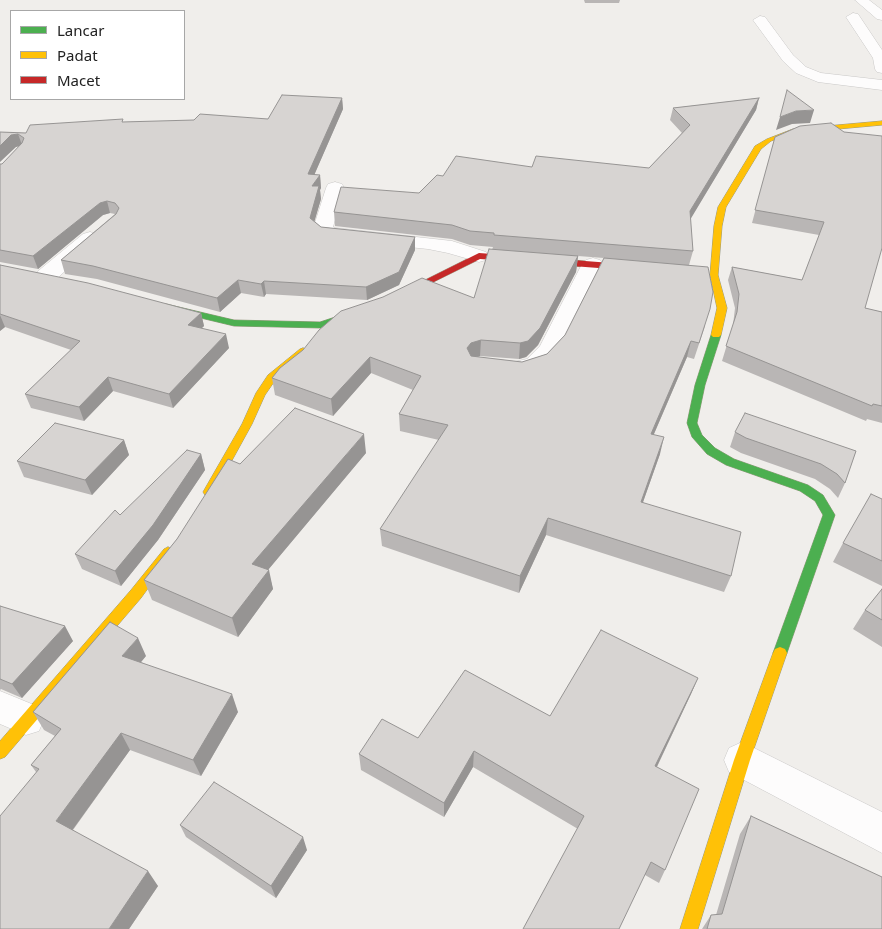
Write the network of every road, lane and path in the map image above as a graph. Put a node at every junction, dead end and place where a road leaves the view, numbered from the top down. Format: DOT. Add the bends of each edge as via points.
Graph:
graph roads {
  1 [pos="861,0"];
  2 [pos="882,16"];
  3 [pos="853,17"];
  4 [pos="760,20"];
  5 [pos="882,69"];
  6 [pos="882,85"];
  7 [pos="882,123"];
  8 [pos="336,188"];
  9 [pos="103,227"];
  10 [pos="480,256"];
  11 [pos="593,264"];
  12 [pos="652,269"];
  13 [pos="48,277"];
  14 [pos="152,304"];
  15 [pos="316,334"];
  16 [pos="494,368"];
  17 [pos="203,502"];
  18 [pos="176,541"];
  19 [pos="13,713"];
  20 [pos="0,752"];
  21 [pos="742,760"];
  22 [pos="882,833"];
  23 [pos="689,929"];
  1 -- 2 [label="street"];
  3 -- 5 [label="street" via="880,58"];
  4 -- 6 [label="street" via="801,70 818,76"];
  7 -- 21 [label="street" via="779,135 758,148 722,207 710,275 722,308 692,424 698,437 711,451 730,462 804,488 820,498 829,515"];
  8 -- 10 [label="street" via="323,229 330,234 428,243"];
  9 -- 13 [label="street"];
  10 -- 11 [label="street"];
  10 -- 15 [label="street"];
  11 -- 12 [label="street"];
  11 -- 16 [label="street" via="550,350 536,364 520,369"];
  14 -- 15 [label="street" via="234,323"];
  15 -- 17 [label="street" via="295,360 272,377"];
  18 -- 19 [label="street" via="136,594"];
  19 -- 20 [label="street"];
  21 -- 22 [label="street"];
  21 -- 23 [label="street"];
}
